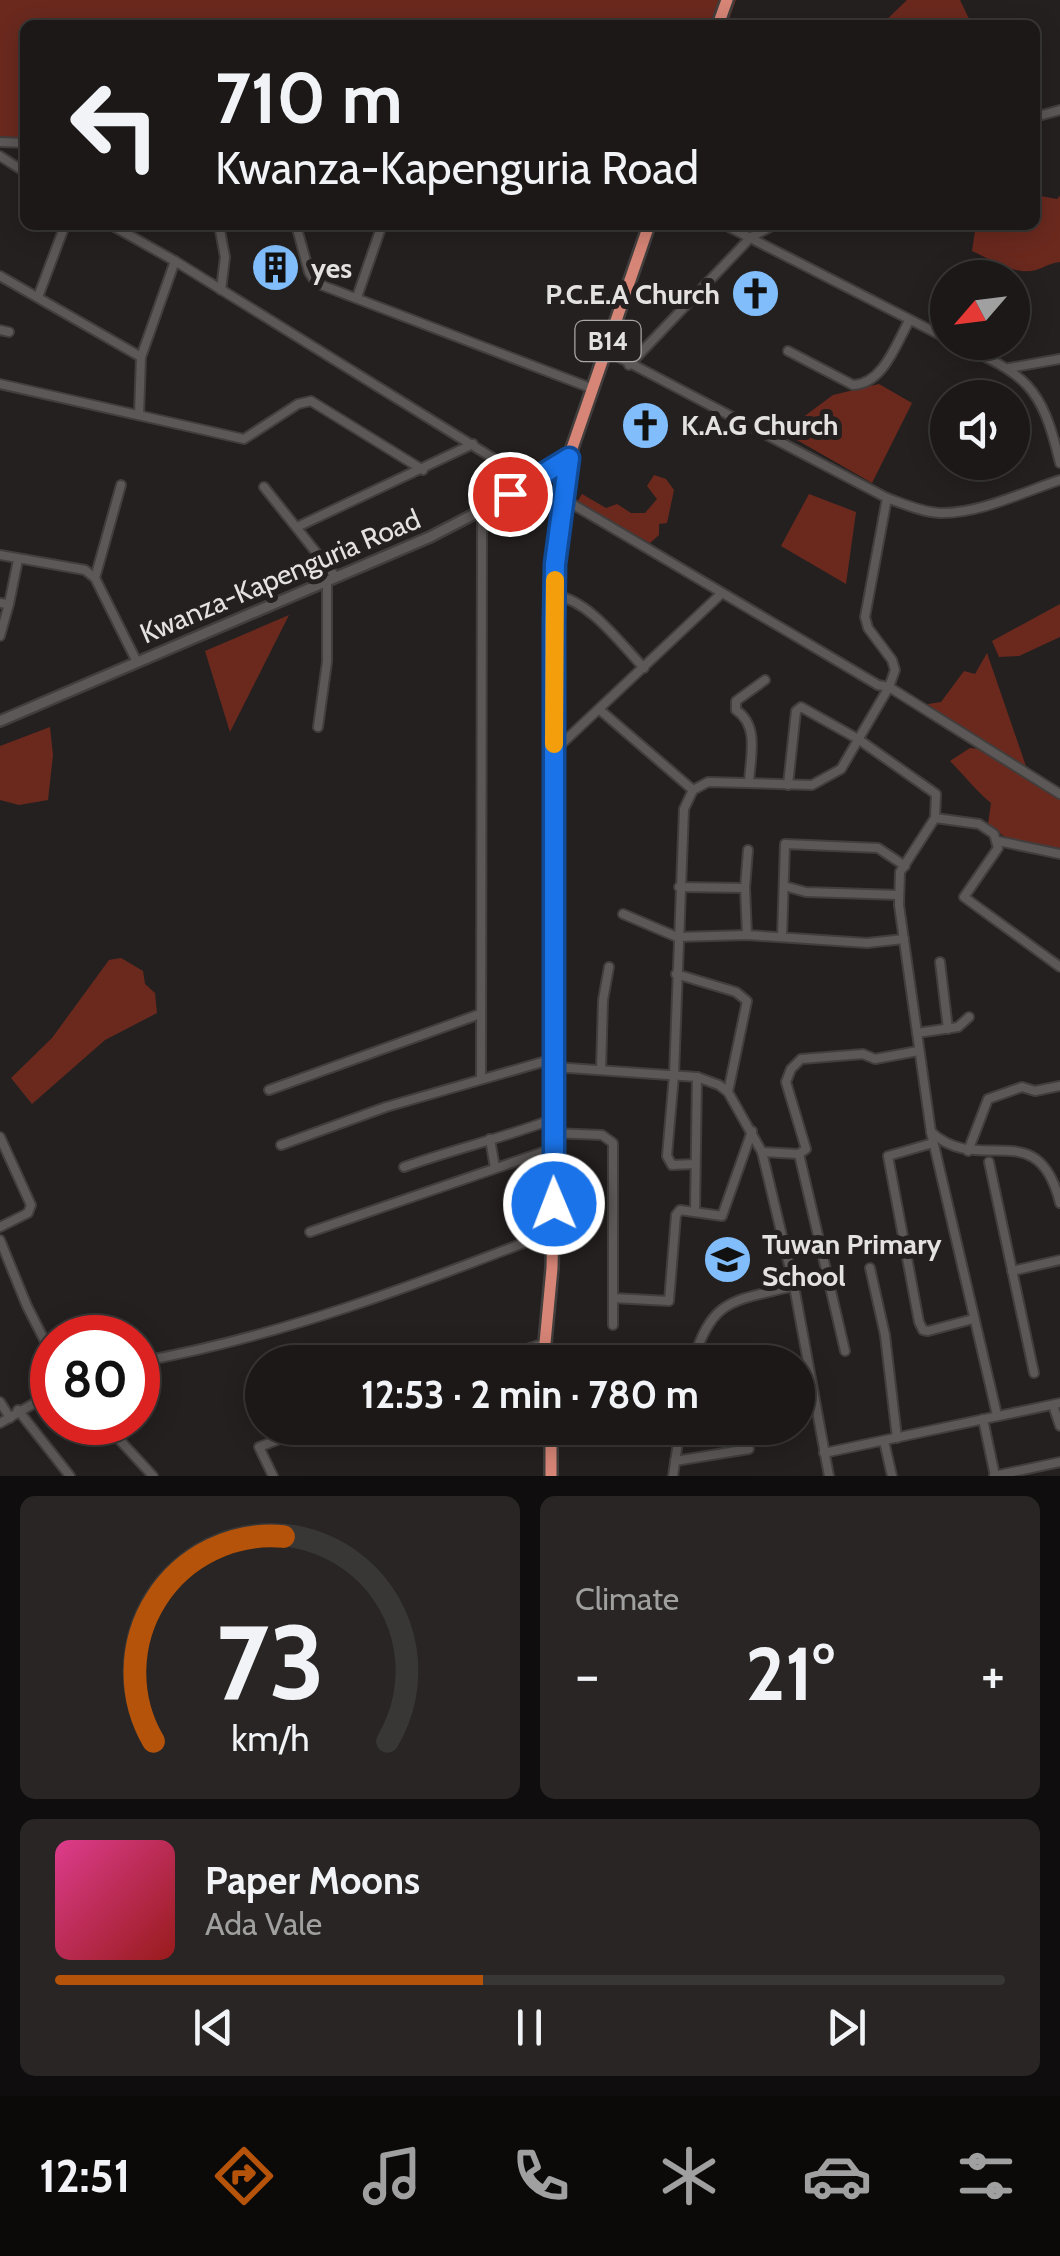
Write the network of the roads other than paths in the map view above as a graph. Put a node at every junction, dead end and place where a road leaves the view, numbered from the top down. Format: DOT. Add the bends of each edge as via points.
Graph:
graph roads {
  1 [pos="64,230"];
  2 [pos="121,230"];
  3 [pos="220,230"];
  4 [pos="297,230"];
  5 [pos="380,230"];
  6 [pos="647,230"];
  7 [pos="736,230"];
  8 [pos="763,230"];
  9 [pos="750,236"];
  10 [pos="175,261"];
  11 [pos="0,276"];
  12 [pos="220,290"];
  13 [pos="357,296"];
  14 [pos="38,297"];
  15 [pos="909,321"];
  16 [pos="930,331"];
  17 [pos="605,350"];
  18 [pos="788,352"];
  19 [pos="141,357"];
  20 [pos="1060,359"];
  21 [pos="992,360"];
  22 [pos="629,365"];
  23 [pos="1009,368"];
  24 [pos="0,384"];
  25 [pos="590,388"];
  26 [pos="139,415"];
  27 [pos="473,444"];
  28 [pos="569,458"];
  29 [pos="1060,463"];
  30 [pos="423,470"];
  31 [pos="1060,480"];
  32 [pos="530,481"];
  33 [pos="121,485"];
  34 [pos="264,487"];
  35 [pos="562,498"];
  36 [pos="887,498"];
  37 [pos="482,510"];
  38 [pos="297,527"];
  39 [pos="0,555"];
  40 [pos="18,560"];
  41 [pos="95,578"];
  42 [pos="331,578"];
  43 [pos="722,593"];
  44 [pos="555,595"];
  45 [pos="4,604"];
  46 [pos="0,636"];
  47 [pos="137,662"];
  48 [pos="644,668"];
  49 [pos="765,680"];
  50 [pos="889,687"];
  51 [pos="600,710"];
  52 [pos="0,721"];
  53 [pos="318,727"];
  54 [pos="858,739"];
  55 [pos="554,752"];
  56 [pos="749,783"];
  57 [pos="788,785"];
  58 [pos="693,790"];
  59 [pos="1060,794"];
  60 [pos="935,818"];
  61 [pos="998,841"];
  62 [pos="748,850"];
  63 [pos="1060,854"];
  64 [pos="905,866"];
  65 [pos="784,886"];
  66 [pos="679,887"];
  67 [pos="745,888"];
  68 [pos="899,895"];
  69 [pos="623,914"];
  70 [pos="746,935"];
  71 [pos="782,937"];
  72 [pos="677,938"];
  73 [pos="904,939"];
  74 [pos="940,962"];
  75 [pos="1060,967"];
  76 [pos="610,968"];
  77 [pos="676,974"];
  78 [pos="480,1014"];
  79 [pos="968,1017"];
  80 [pos="948,1029"];
  81 [pos="917,1033"];
  82 [pos="918,1051"];
  83 [pos="553,1063"];
  84 [pos="601,1070"];
  85 [pos="674,1075"];
  86 [pos="481,1077"];
  87 [pos="696,1077"];
  88 [pos="1060,1086"];
  89 [pos="269,1090"];
  90 [pos="728,1092"];
  91 [pos="553,1126"];
  92 [pos="752,1131"];
  93 [pos="930,1132"];
  94 [pos="0,1137"];
  95 [pos="490,1140"];
  96 [pos="933,1143"];
  97 [pos="281,1144"];
  98 [pos="552,1149"];
  99 [pos="968,1151"];
  100 [pos="762,1152"];
  101 [pos="798,1154"];
  102 [pos="989,1162"];
  103 [pos="695,1164"];
  104 [pos="404,1167"];
  105 [pos="496,1168"];
  106 [pos="1056,1179"];
  107 [pos="1060,1202"];
  108 [pos="695,1211"];
  109 [pos="0,1227"];
  110 [pos="310,1232"];
  111 [pos="553,1232"];
  112 [pos="0,1240"];
  113 [pos="1060,1260"];
  114 [pos="870,1268"];
  115 [pos="1012,1271"];
  116 [pos="794,1286"];
  117 [pos="613,1298"];
  118 [pos="32,1315"];
  119 [pos="974,1319"];
  120 [pos="613,1325"];
  121 [pos="545,1343"];
  122 [pos="539,1345"];
  123 [pos="699,1345"];
  124 [pos="846,1351"];
  125 [pos="160,1358"];
  126 [pos="1034,1374"];
  127 [pos="0,1402"];
  128 [pos="30,1404"];
  129 [pos="1057,1404"];
  130 [pos="18,1410"];
  131 [pos="997,1415"];
  132 [pos="10,1418"];
  133 [pos="983,1419"];
  134 [pos="0,1423"];
  135 [pos="1060,1426"];
  136 [pos="897,1438"];
  137 [pos="884,1441"];
  138 [pos="124,1445"];
  139 [pos="266,1445"];
  140 [pos="551,1445"];
  141 [pos="677,1445"];
  142 [pos="749,1449"];
  143 [pos="824,1453"];
  144 [pos="675,1461"];
  145 [pos="1060,1462"];
  146 [pos="70,1476"];
  147 [pos="153,1476"];
  148 [pos="273,1476"];
  149 [pos="551,1476"];
  150 [pos="673,1476"];
  151 [pos="829,1476"];
  152 [pos="892,1476"];
  153 [pos="995,1476"];
  1 -- 14 [label="street"];
  2 -- 10 [label="street"];
  3 -- 12 [label="street" via="226,257"];
  4 -- 13 [label="street" via="312,279"];
  5 -- 13 [label="street"];
  6 -- 17 [label="highway, B14"];
  7 -- 9 [label="street"];
  8 -- 9 [label="street"];
  9 -- 15 [label="street"];
  9 -- 22 [label="street"];
  10 -- 12 [label="street"];
  10 -- 19 [label="street"];
  11 -- 14 [label="street"];
  12 -- 27 [label="street"];
  13 -- 25 [label="street"];
  14 -- 19 [label="street"];
  15 -- 16 [label="street"];
  15 -- 18 [label="street" via="888,361 860,385"];
  17 -- 22 [label="street"];
  17 -- 25 [label="highway, B14"];
  19 -- 26 [label="street"];
  20 -- 23 [label="street"];
  21 -- 23 [label="street"];
  22 -- 36 [label="street"];
  23 -- 29 [label="street" via="1034,389"];
  24 -- 26 [label="street"];
  25 -- 28 [label="highway, B14"];
  26 -- 30 [label="street" via="244,439 311,401"];
  27 -- 30 [label="street"];
  27 -- 32 [label="street"];
  28 -- 32 [label="street, Kwanza-Kapenguria Road"];
  28 -- 35 [label="highway, B14"];
  30 -- 38 [label="street"];
  31 -- 36 [label="street" via="962,512 934,512"];
  32 -- 37 [label="street, Kwanza-Kapenguria Road"];
  33 -- 41 [label="street"];
  34 -- 38 [label="street"];
  35 -- 43 [label="street"];
  35 -- 44 [label="highway, B14"];
  36 -- 50 [label="street" via="864,617 892,660"];
  37 -- 42 [label="street, Kwanza-Kapenguria Road"];
  37 -- 78 [label="street"];
  38 -- 42 [label="street"];
  39 -- 40 [label="street"];
  40 -- 41 [label="street" via="85,570"];
  40 -- 45 [label="street"];
  41 -- 47 [label="street"];
  42 -- 47 [label="street, Kwanza-Kapenguria Road"];
  42 -- 53 [label="street"];
  43 -- 48 [label="street"];
  43 -- 50 [label="street"];
  44 -- 48 [label="street" via="598,621"];
  44 -- 55 [label="highway, B14"];
  45 -- 46 [label="street"];
  47 -- 52 [label="street, Kwanza-Kapenguria Road"];
  48 -- 51 [label="street"];
  49 -- 56 [label="street" via="736,702 751,730"];
  50 -- 54 [label="street"];
  50 -- 59 [label="street"];
  51 -- 55 [label="street"];
  51 -- 58 [label="street"];
  54 -- 57 [label="street" via="833,776 812,786"];
  54 -- 57 [label="street" via="798,708"];
  54 -- 60 [label="street" via="933,789"];
  55 -- 83 [label="highway, B14"];
  56 -- 57 [label="street"];
  56 -- 58 [label="street" via="708,782"];
  58 -- 66 [label="street" via="682,815"];
  60 -- 61 [label="street" via="980,824"];
  60 -- 64 [label="street"];
  61 -- 63 [label="street"];
  61 -- 75 [label="street" via="964,896"];
  62 -- 67 [label="street"];
  64 -- 65 [label="street" via="878,848 790,843"];
  64 -- 68 [label="street"];
  65 -- 68 [label="street"];
  65 -- 71 [label="street"];
  66 -- 67 [label="street"];
  66 -- 72 [label="street"];
  67 -- 70 [label="street"];
  68 -- 73 [label="street"];
  69 -- 72 [label="street"];
  70 -- 71 [label="street"];
  70 -- 72 [label="street"];
  71 -- 73 [label="street"];
  72 -- 77 [label="street"];
  73 -- 81 [label="street"];
  74 -- 80 [label="street"];
  76 -- 84 [label="street"];
  77 -- 85 [label="street"];
  77 -- 90 [label="street" via="747,1001"];
  78 -- 86 [label="street"];
  78 -- 89 [label="street"];
  79 -- 80 [label="street"];
  80 -- 81 [label="street"];
  81 -- 82 [label="street"];
  82 -- 93 [label="street"];
  82 -- 101 [label="street" via="801,1059 786,1082 806,1143"];
  83 -- 84 [label="street"];
  83 -- 86 [label="street"];
  83 -- 91 [label="highway, B14"];
  84 -- 85 [label="street"];
  85 -- 87 [label="street"];
  85 -- 103 [label="street" via="667,1156 672,1166"];
  86 -- 97 [label="street"];
  87 -- 90 [label="street"];
  87 -- 103 [label="street"];
  88 -- 99 [label="street" via="1019,1088 988,1099"];
  90 -- 92 [label="street"];
  91 -- 95 [label="street"];
  91 -- 98 [label="highway, B14"];
  91 -- 117 [label="street" via="613,1143"];
  92 -- 100 [label="street"];
  92 -- 108 [label="street" via="722,1216"];
  93 -- 96 [label="street"];
  93 -- 99 [label="street"];
  94 -- 109 [label="street" via="31,1205"];
  95 -- 104 [label="street"];
  95 -- 105 [label="street"];
  96 -- 119 [label="street"];
  96 -- 119 [label="street" via="888,1156 919,1322 928,1331"];
  98 -- 105 [label="street"];
  98 -- 111 [label="highway, B14"];
  99 -- 106 [label="street" via="1015,1149"];
  100 -- 101 [label="street"];
  100 -- 116 [label="street"];
  101 -- 124 [label="street"];
  102 -- 115 [label="street"];
  103 -- 108 [label="street"];
  105 -- 110 [label="street"];
  106 -- 107 [label="street"];
  108 -- 117 [label="street" via="680,1210 674,1220 669,1301"];
  111 -- 121 [label="highway, B14"];
  111 -- 125 [label="street" via="416,1284"];
  112 -- 118 [label="street"];
  113 -- 115 [label="street"];
  114 -- 136 [label="street"];
  115 -- 126 [label="street"];
  116 -- 123 [label="street" via="720,1308"];
  116 -- 143 [label="street"];
  117 -- 120 [label="street"];
  119 -- 131 [label="street"];
  121 -- 122 [label="street"];
  127 -- 132 [label="street"];
  128 -- 130 [label="street"];
  129 -- 131 [label="street"];
  129 -- 135 [label="street"];
  130 -- 132 [label="street"];
  130 -- 146 [label="street"];
  131 -- 133 [label="street"];
  132 -- 134 [label="street"];
  133 -- 136 [label="street"];
  133 -- 153 [label="street"];
  136 -- 137 [label="street"];
  137 -- 143 [label="street"];
  137 -- 152 [label="street"];
  138 -- 147 [label="street"];
  139 -- 148 [label="street" via="259,1448"];
  140 -- 149 [label="highway"];
  141 -- 144 [label="street"];
  142 -- 144 [label="street"];
  143 -- 151 [label="street"];
  144 -- 150 [label="street"];
  145 -- 153 [label="street"];
}
